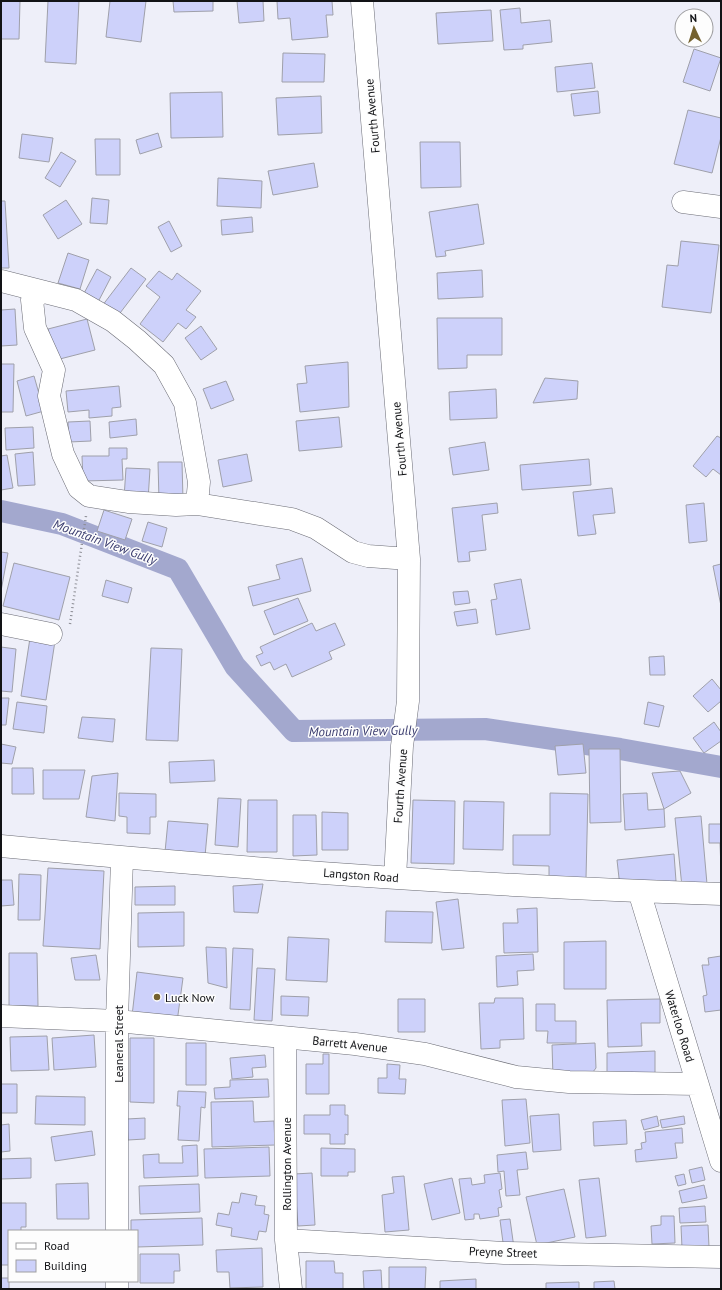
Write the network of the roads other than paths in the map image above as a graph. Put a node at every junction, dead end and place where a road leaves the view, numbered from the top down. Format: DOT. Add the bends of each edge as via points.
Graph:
graph roads {
  1 [pos="362,1"];
  2 [pos="683,202"];
  3 [pos="721,207"];
  4 [pos="1,281"];
  5 [pos="41,292"];
  6 [pos="196,504"];
  7 [pos="409,559"];
  8 [pos="1,624"];
  9 [pos="51,634"];
  10 [pos="1,846"];
  11 [pos="122,858"];
  12 [pos="395,878"];
  13 [pos="639,891"];
  14 [pos="721,894"];
  15 [pos="1,1016"];
  16 [pos="117,1021"];
  17 [pos="285,1038"];
  18 [pos="698,1084"];
  19 [pos="721,1161"];
  20 [pos="117,1230"];
  21 [pos="286,1240"];
  22 [pos="721,1257"];
  23 [pos="291,1289"];
  1 -- 7 [label="street, Fourth Avenue"];
  2 -- 3 [label="street"];
  4 -- 5 [label="street"];
  5 -- 6 [label="street" via="76,300 107,317 164,365 185,403 199,482"];
  5 -- 6 [label="street" via="32,300 35,328 54,370 49,396 63,454 79,488 89,496 128,502"];
  6 -- 7 [label="street" via="292,519 316,528 353,552 368,556"];
  7 -- 12 [label="street, Fourth Avenue" via="408,701 402,746"];
  8 -- 9 [label="street"];
  10 -- 11 [label="street, Langston Road"];
  11 -- 12 [label="street, Langston Road"];
  11 -- 16 [label="street, Leaneral Street"];
  12 -- 13 [label="street, Langston Road"];
  13 -- 14 [label="street, Langston Road"];
  13 -- 18 [label="street, Waterloo Road"];
  15 -- 16 [label="street, Barrett Avenue"];
  16 -- 17 [label="street, Barrett Avenue"];
  16 -- 20 [label="street, Leaneral Street"];
  17 -- 18 [label="street, Barrett Avenue" via="425,1054 516,1077 569,1082"];
  17 -- 21 [label="street, Rollington Avenue"];
  18 -- 19 [label="street, Waterloo Road"];
  21 -- 22 [label="street, Preyne Street" via="504,1253"];
  21 -- 23 [label="street, Rollington Avenue"];
}
